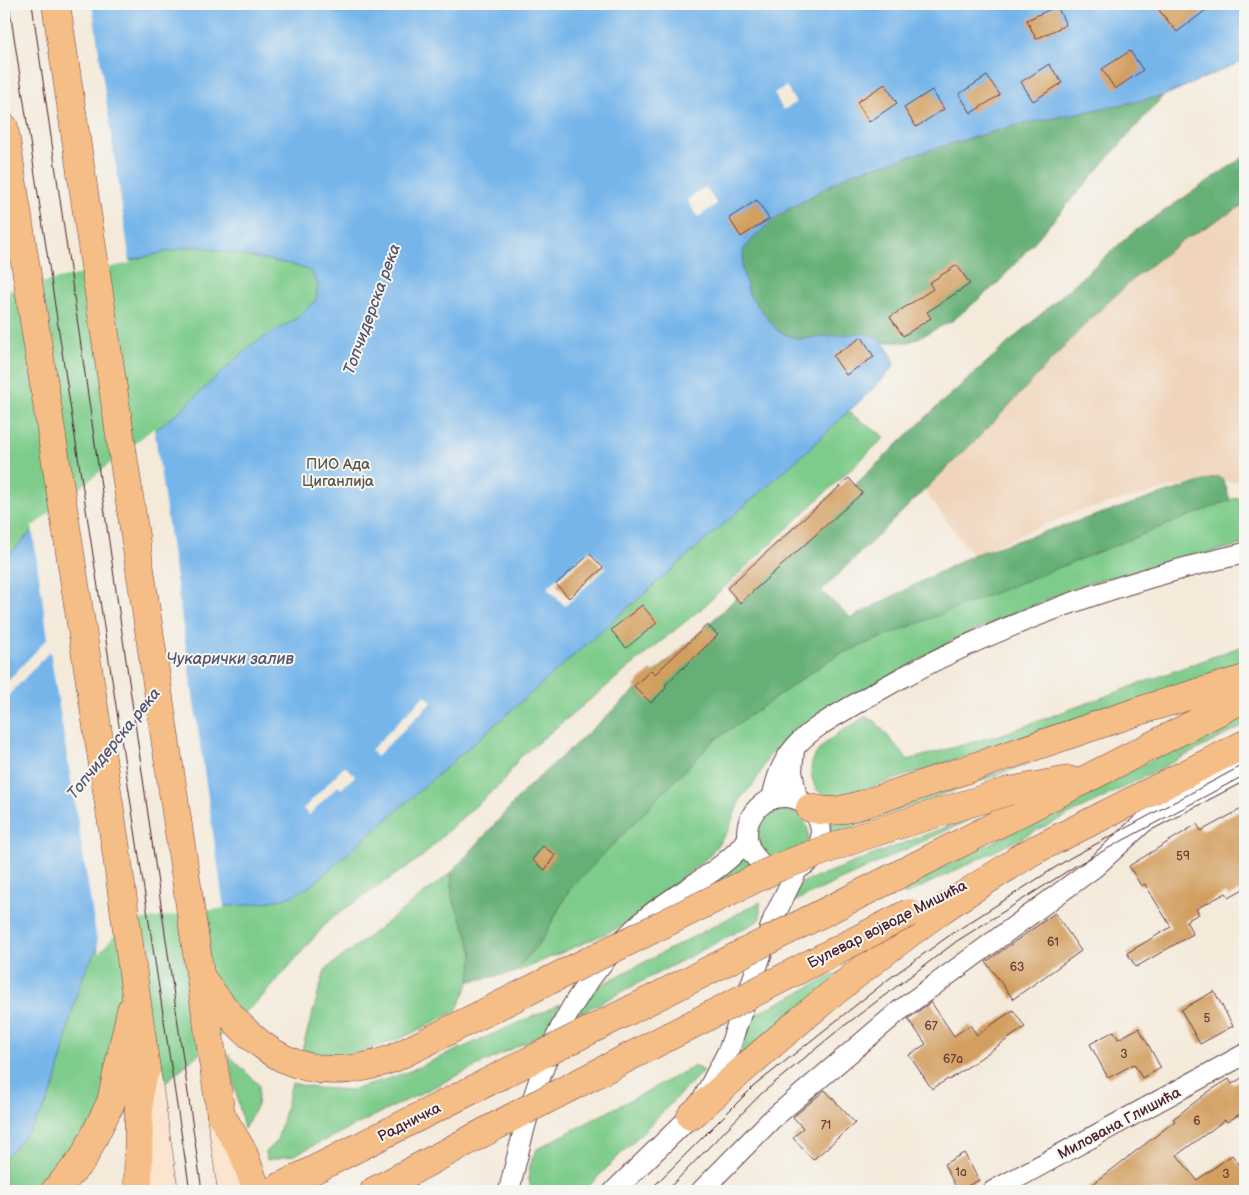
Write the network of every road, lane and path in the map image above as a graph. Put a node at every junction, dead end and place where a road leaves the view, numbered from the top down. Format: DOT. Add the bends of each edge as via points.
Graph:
graph roads {
  1 [pos="56,4"];
  2 [pos="4,127"];
  3 [pos="1245,553"];
  4 [pos="1245,679"];
  5 [pos="1245,698"];
  6 [pos="1245,744"];
  7 [pos="794,748"];
  8 [pos="1245,769"];
  9 [pos="1097,775"];
  10 [pos="772,799"];
  11 [pos="803,803"];
  12 [pos="747,838"];
  13 [pos="1036,849"];
  14 [pos="763,865"];
  15 [pos="798,868"];
  16 [pos="774,917"];
  17 [pos="200,976"];
  18 [pos="136,994"];
  19 [pos="1245,1054"];
  20 [pos="146,1069"];
  21 [pos="526,1115"];
  22 [pos="221,1116"];
  23 [pos="691,1116"];
  24 [pos="512,1183"];
  25 [pos="55,1191"];
  26 [pos="138,1191"];
  27 [pos="164,1191"];
  28 [pos="232,1191"];
  29 [pos="256,1191"];
  30 [pos="272,1191"];
  31 [pos="374,1191"];
  32 [pos="614,1191"];
  33 [pos="701,1191"];
  34 [pos="993,1191"];
  1 -- 17 [label="main road"];
  2 -- 18 [label="main road"];
  3 -- 7 [label="street" via="1086,598 978,641 876,692 804,737"];
  4 -- 11 [label="main road" via="1148,708 838,812 825,812"];
  5 -- 9 [label="main road"];
  6 -- 13 [label="main road, Булевар војводе Мишића"];
  7 -- 10 [label="street" via="781,767"];
  7 -- 11 [label="street" via="792,771"];
  8 -- 33 [label="street" via="1144,822 1095,867 899,1011 771,1120"];
  9 -- 17 [label="main road, bridge" via="1009,790 866,835 779,867 371,1067 324,1070 282,1057 247,1036"];
  9 -- 30 [label="main road, Радничка, bridge"];
  10 -- 11 [label="street" via="788,797"];
  10 -- 12 [label="street" via="763,803 750,818"];
  11 -- 15 [label="street" via="820,826 819,846 814,856"];
  12 -- 14 [label="street" via="749,848"];
  12 -- 21 [label="street" via="735,854 646,917 589,978 552,1046"];
  13 -- 21 [label="main road, Булевар војводе Мишића, bridge"];
  13 -- 23 [label="main road" via="942,910 884,954 782,1036"];
  14 -- 15 [label="street" via="780,871"];
  14 -- 16 [label="street" via="773,888"];
  15 -- 16 [label="street"];
  16 -- 23 [label="street" via="739,1022 720,1067"];
  17 -- 22 [label="main road"];
  18 -- 20 [label="main road"];
  18 -- 25 [label="main road" via="111,1102 83,1159"];
  19 -- 34 [label="street, Милована Глишића"];
  20 -- 26 [label="main road" via="140,1093"];
  20 -- 27 [label="main road"];
  21 -- 24 [label="street"];
  21 -- 31 [label="main road"];
  22 -- 28 [label="main road"];
  22 -- 29 [label="main road" via="243,1152"];
  23 -- 32 [label="street"];
}
